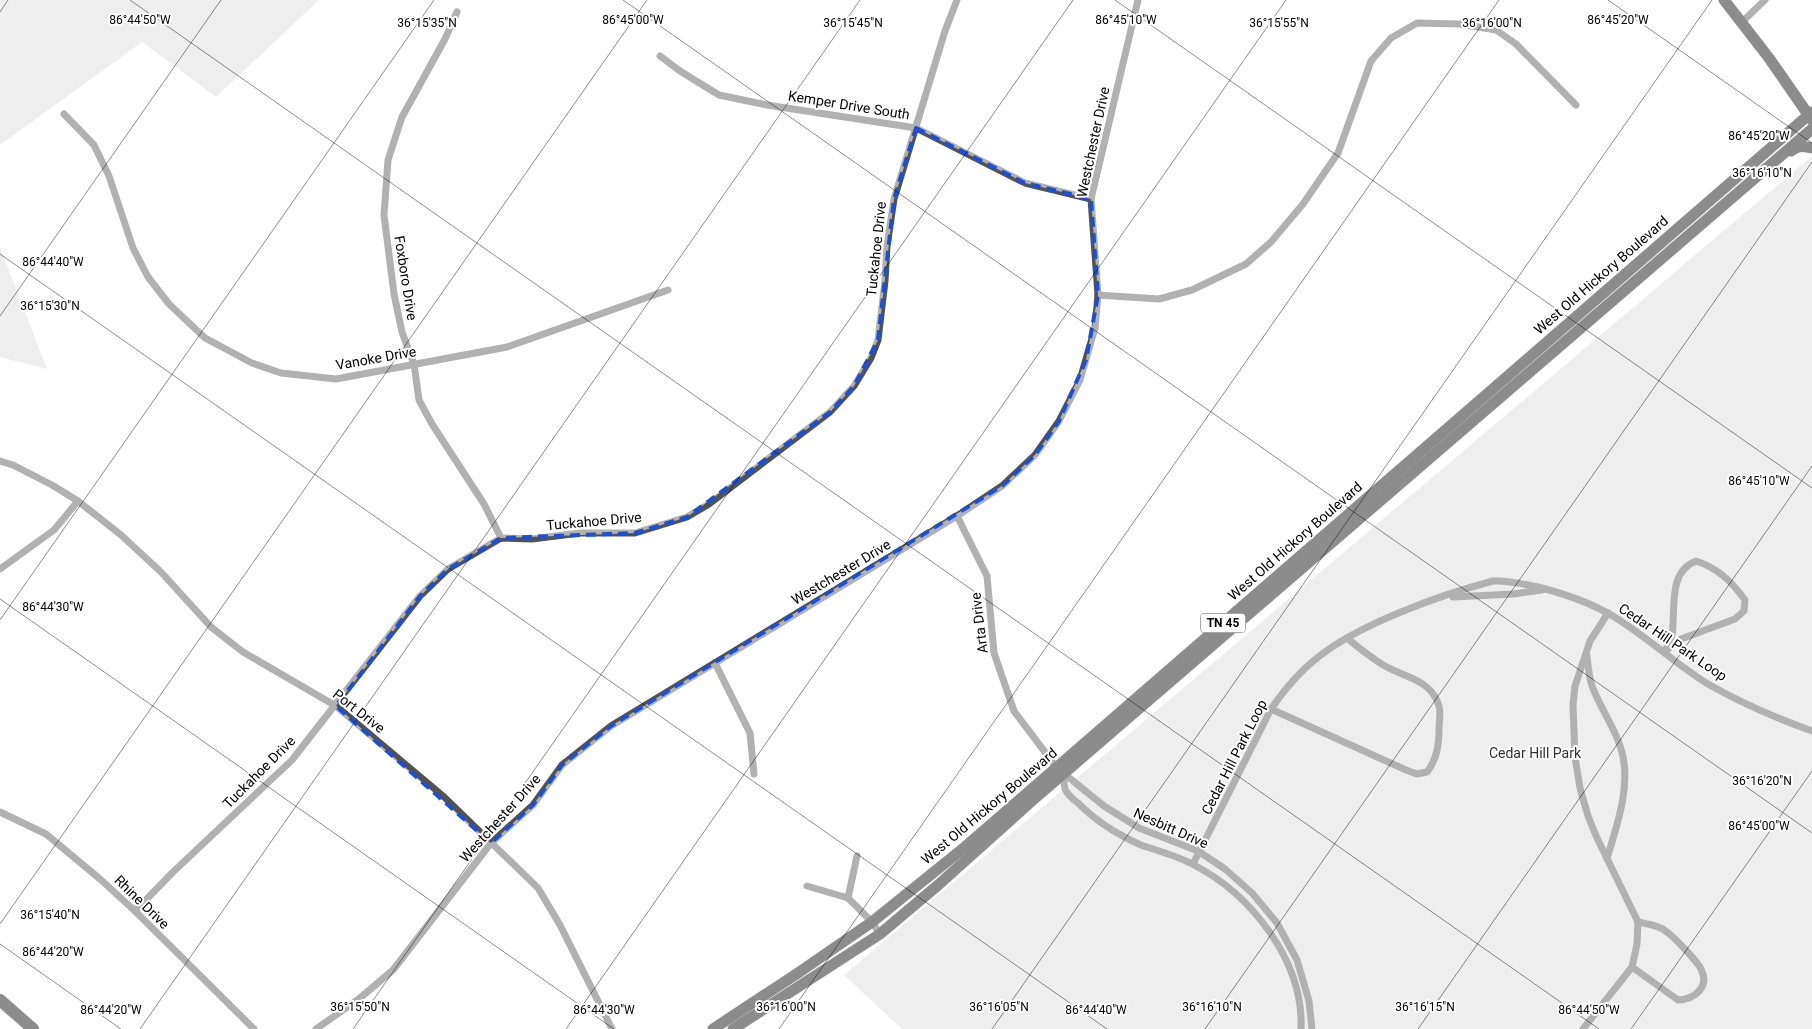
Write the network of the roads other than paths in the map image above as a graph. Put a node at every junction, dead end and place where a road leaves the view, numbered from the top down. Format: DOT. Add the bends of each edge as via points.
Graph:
graph roads {
  1 [pos="957,0"];
  2 [pos="1138,0"];
  3 [pos="1724,0"];
  4 [pos="1765,0"];
  5 [pos="457,12"];
  6 [pos="1742,22"];
  7 [pos="660,56"];
  8 [pos="1576,104"];
  9 [pos="64,114"];
  10 [pos="1811,116"];
  11 [pos="916,128"];
  12 [pos="1812,129"];
  13 [pos="1812,148"];
  14 [pos="1750,182"];
  15 [pos="1091,199"];
  16 [pos="668,290"];
  17 [pos="1098,295"];
  18 [pos="414,364"];
  19 [pos="0,461"];
  20 [pos="78,501"];
  21 [pos="956,516"];
  22 [pos="501,538"];
  23 [pos="0,569"];
  24 [pos="1547,590"];
  25 [pos="1438,599"];
  26 [pos="1608,613"];
  27 [pos="1347,638"];
  28 [pos="1664,652"];
  29 [pos="1586,653"];
  30 [pos="715,663"];
  31 [pos="336,706"];
  32 [pos="1271,709"];
  33 [pos="1812,731"];
  34 [pos="1060,771"];
  35 [pos="754,774"];
  36 [pos="0,812"];
  37 [pos="492,843"];
  38 [pos="1198,851"];
  39 [pos="857,856"];
  40 [pos="1607,859"];
  41 [pos="1192,864"];
  42 [pos="807,886"];
  43 [pos="848,898"];
  44 [pos="135,911"];
  45 [pos="872,922"];
  46 [pos="1638,922"];
  47 [pos="880,934"];
  48 [pos="1632,967"];
  49 [pos="0,1000"];
  50 [pos="33,1029"];
  51 [pos="254,1029"];
  52 [pos="316,1029"];
  53 [pos="612,1029"];
  54 [pos="713,1029"];
  55 [pos="733,1029"];
  56 [pos="1301,1029"];
  57 [pos="1312,1029"];
  58 [pos="1583,1029"];
  1 -- 11 [label="street, Tuckahoe Drive"];
  2 -- 15 [label="street, Westchester Drive"];
  3 -- 6 [label="main road"];
  4 -- 6 [label="street"];
  5 -- 18 [label="street, Foxboro Drive" via="402,118 388,160 384,215 393,286 402,332"];
  6 -- 10 [label="main road"];
  7 -- 11 [label="street, Kemper Drive South" via="720,95"];
  8 -- 17 [label="street" via="1516,44 1496,30 1459,24 1417,23 1391,38 1371,61 1338,153 1303,204 1271,242 1246,264 1192,290 1159,299"];
  9 -- 18 [label="street, Vanoke Drive" via="94,145 109,175 133,248 148,277 169,304 205,338 282,374 336,379"];
  10 -- 34 [label="main road, West Old Hickory Boulevard / TN 45"];
  11 -- 15 [label="street, Kemper Drive South" via="1025,183"];
  11 -- 22 [label="street, Tuckahoe Drive" via="894,199 878,340 854,386 830,412 709,504 687,517 635,533 580,533 532,540"];
  12 -- 14 [label="main road, West Old Hickory Boulevard / TN 45"];
  13 -- 14 [label="main road" via="1796,147 1757,180"];
  14 -- 34 [label="main road, West Old Hickory Boulevard / TN 45"];
  15 -- 17 [label="street, Westchester Drive"];
  16 -- 18 [label="street, Vanoke Drive" via="507,347"];
  17 -- 21 [label="street, Westchester Drive" via="1095,328 1080,380 1059,421 1035,455 1002,486"];
  18 -- 22 [label="street, Foxboro Drive" via="419,400 484,504"];
  19 -- 20 [label="street, Port Drive"];
  20 -- 23 [label="street" via="54,530"];
  20 -- 31 [label="street, Port Drive" via="161,572 211,627 243,652"];
  21 -- 30 [label="street, Westchester Drive"];
  21 -- 34 [label="street, Arta Drive" via="987,576 994,652 1014,711"];
  22 -- 31 [label="street, Tuckahoe Drive" via="448,569 420,596"];
  24 -- 25 [label="street, Cedar Hill Park Loop"];
  24 -- 25 [label="street, Cedar Hill Park Loop" via="1502,580"];
  24 -- 26 [label="street, Cedar Hill Park Loop" via="1582,600"];
  25 -- 27 [label="street, Cedar Hill Park Loop"];
  26 -- 28 [label="street, Cedar Hill Park Loop"];
  26 -- 29 [label="street"];
  27 -- 32 [label="street, Cedar Hill Park Loop" via="1307,667"];
  27 -- 32 [label="street" via="1383,665 1418,680 1435,698 1439,705 1439,736 1434,763 1427,772 1417,774 1406,770"];
  28 -- 28 [label="street" via="1681,639 1735,619 1744,612 1745,600 1734,585 1709,565 1689,564 1678,578 1672,636"];
  28 -- 33 [label="street, Cedar Hill Park Loop" via="1730,696"];
  29 -- 40 [label="street" via="1572,705 1575,756 1588,816"];
  29 -- 40 [label="street" via="1592,686 1619,742 1625,772 1619,815"];
  30 -- 35 [label="street" via="750,733"];
  30 -- 37 [label="street, Westchester Drive" via="593,739 562,765 533,805"];
  31 -- 37 [label="street, Port Drive" via="444,797"];
  31 -- 44 [label="street, Tuckahoe Drive" via="292,760"];
  32 -- 38 [label="street, Cedar Hill Park Loop"];
  34 -- 38 [label="street, Nesbitt Drive" via="1127,822"];
  34 -- 41 [label="street, Nesbitt Drive" via="1065,790 1097,820 1132,841"];
  34 -- 45 [label="main road, West Old Hickory Boulevard / TN 45"];
  34 -- 47 [label="main road, West Old Hickory Boulevard / TN 45" via="937,886"];
  36 -- 44 [label="street, Rhine Drive" via="46,834"];
  37 -- 52 [label="street, Westchester Drive" via="393,970"];
  37 -- 53 [label="street, Port Drive" via="538,888"];
  38 -- 41 [label="street, Cedar Hill Park Loop"];
  38 -- 57 [label="street, Nesbitt Drive" via="1239,880 1277,922 1302,973"];
  39 -- 43 [label="street"];
  40 -- 46 [label="street"];
  41 -- 56 [label="street, Nesbitt Drive" via="1236,894 1269,932 1291,975 1299,1004"];
  42 -- 43 [label="street"];
  43 -- 45 [label="street"];
  44 -- 51 [label="street, Rhine Drive"];
  45 -- 47 [label="street"];
  45 -- 54 [label="main road, West Old Hickory Boulevard / TN 45"];
  46 -- 48 [label="street"];
  46 -- 48 [label="street" via="1666,931 1700,967 1704,984 1692,997 1678,1000"];
  47 -- 55 [label="main road, West Old Hickory Boulevard / TN 45"];
  48 -- 58 [label="street"];
  49 -- 50 [label="highway"];
}
